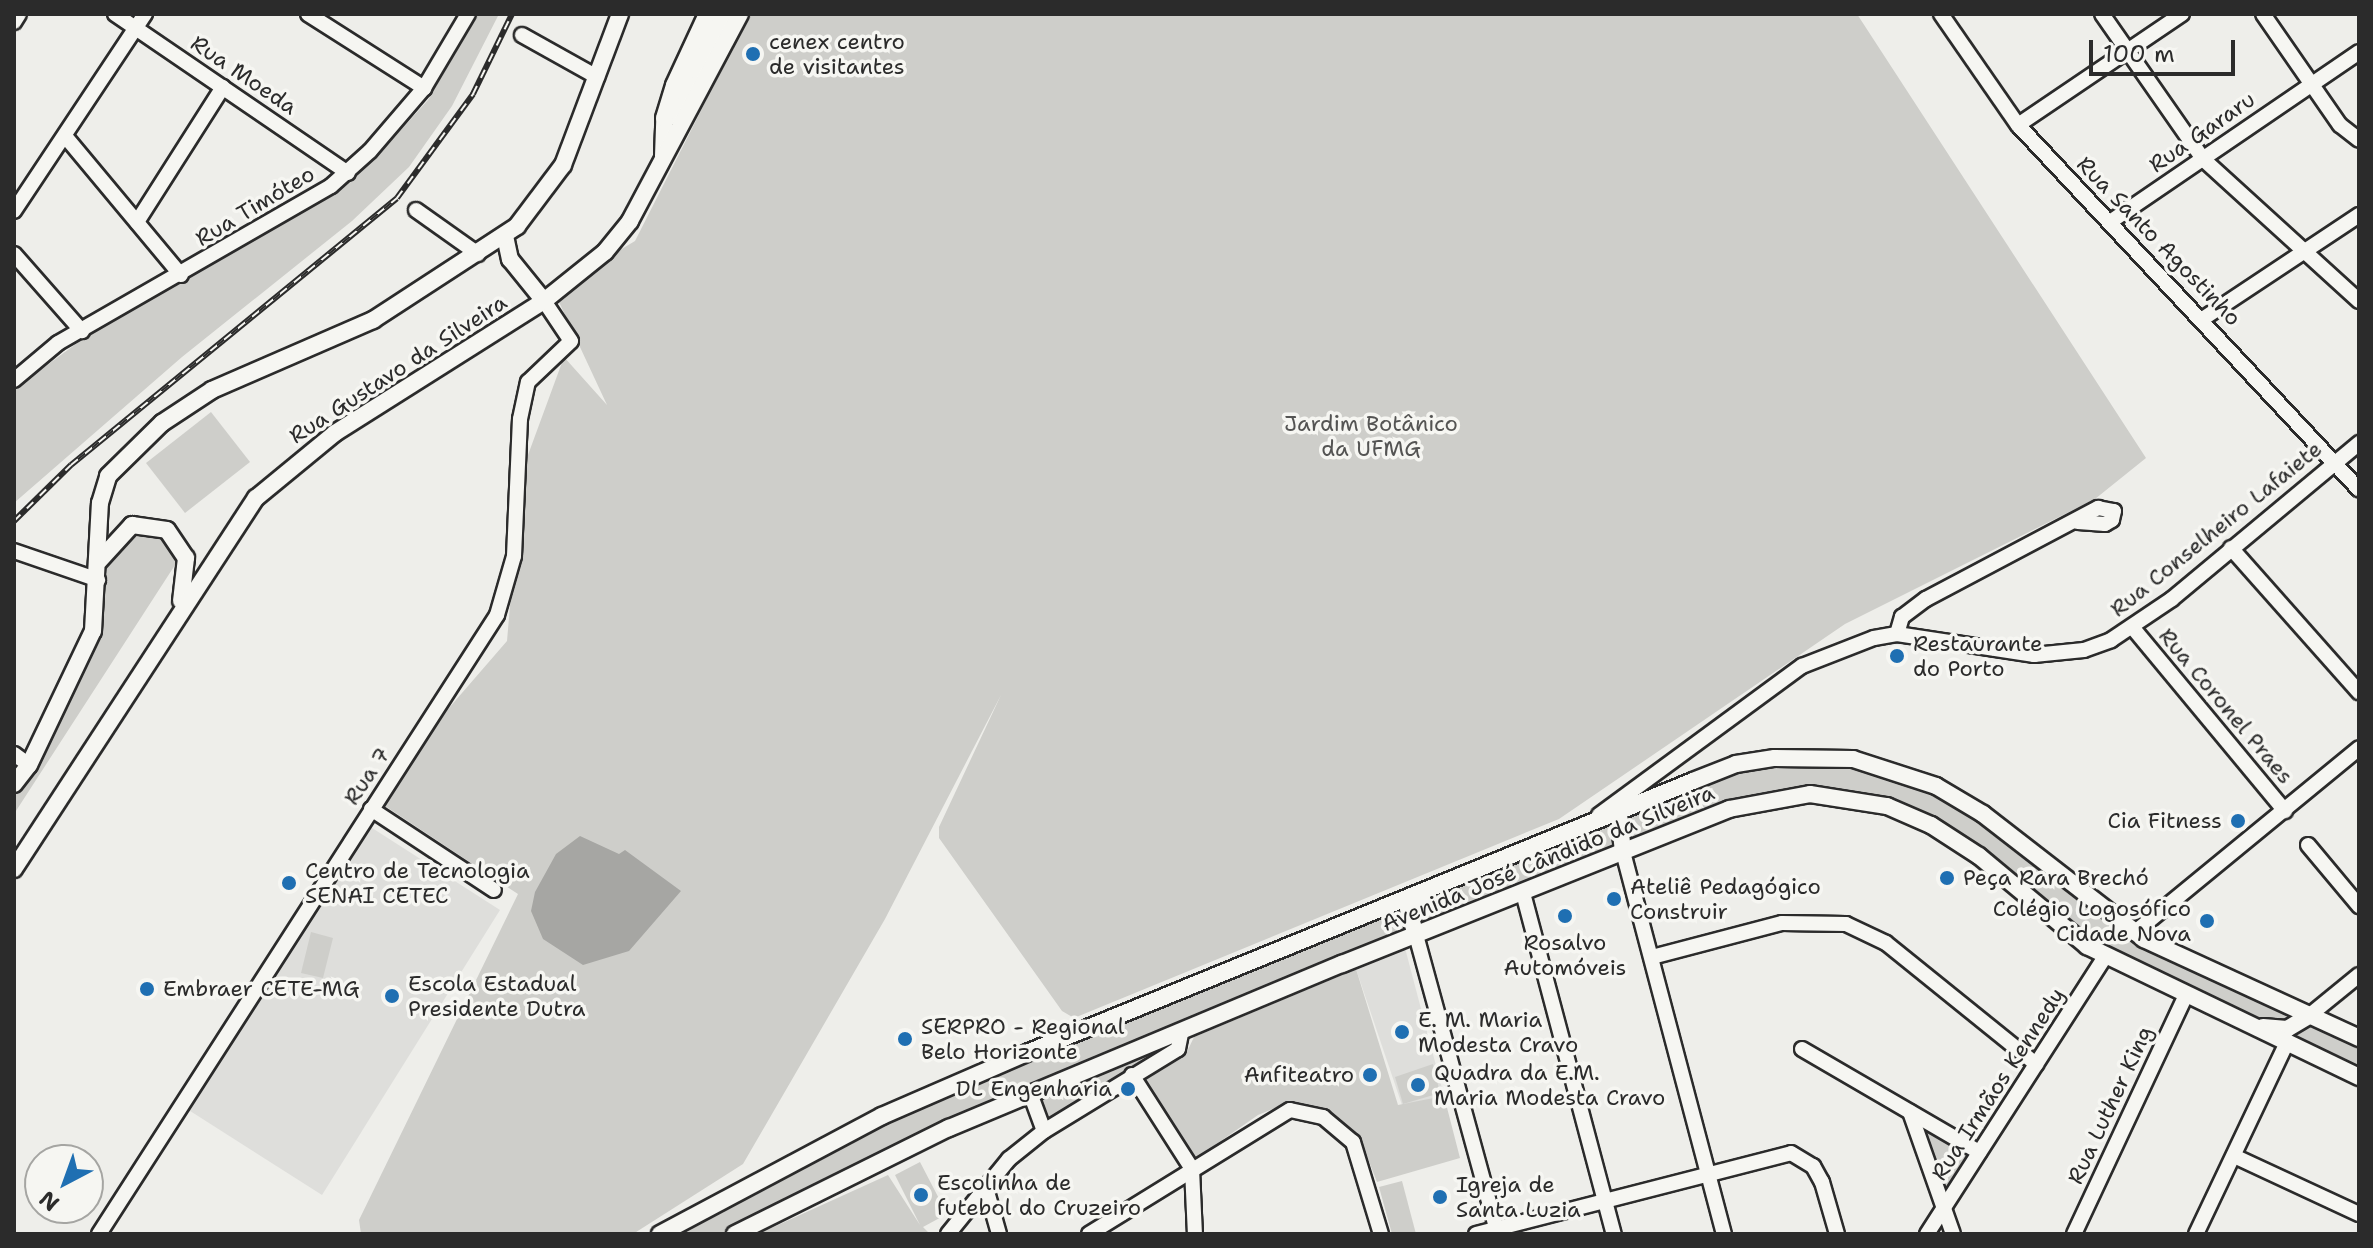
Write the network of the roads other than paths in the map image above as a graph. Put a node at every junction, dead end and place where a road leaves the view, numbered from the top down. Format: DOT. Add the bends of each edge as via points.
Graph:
graph roads {
  1 [pos="19,14"];
  2 [pos="115,14"];
  3 [pos="145,14"];
  4 [pos="308,14"];
  5 [pos="468,14"];
  6 [pos="620,14"];
  7 [pos="707,14"];
  8 [pos="723,14"];
  9 [pos="740,14"];
  10 [pos="2102,14"];
  11 [pos="2182,14"];
  12 [pos="2263,14"];
  13 [pos="1944,15"];
  14 [pos="14,22"];
  15 [pos="136,28"];
  16 [pos="522,35"];
  17 [pos="2127,50"];
  18 [pos="2359,52"];
  19 [pos="597,77"];
  20 [pos="2311,83"];
  21 [pos="223,87"];
  22 [pos="424,88"];
  23 [pos="2018,125"];
  24 [pos="65,136"];
  25 [pos="2359,140"];
  26 [pos="2203,159"];
  27 [pos="663,161"];
  28 [pos="348,173"];
  29 [pos="416,210"];
  30 [pos="14,211"];
  31 [pos="2359,215"];
  32 [pos="137,222"];
  33 [pos="2110,222"];
  34 [pos="505,236"];
  35 [pos="14,254"];
  36 [pos="478,254"];
  37 [pos="2307,254"];
  38 [pos="181,275"];
  39 [pos="562,288"];
  40 [pos="544,301"];
  41 [pos="2359,301"];
  42 [pos="559,317"];
  43 [pos="2204,318"];
  44 [pos="82,331"];
  45 [pos="14,380"];
  46 [pos="2359,443"];
  47 [pos="2335,462"];
  48 [pos="2359,489"];
  49 [pos="2078,522"];
  50 [pos="2231,548"];
  51 [pos="14,551"];
  52 [pos="98,572"];
  53 [pos="179,610"];
  54 [pos="2133,628"];
  55 [pos="1897,634"];
  56 [pos="2359,692"];
  57 [pos="2359,748"];
  58 [pos="14,754"];
  59 [pos="29,765"];
  60 [pos="14,784"];
  61 [pos="1632,790"];
  62 [pos="371,809"];
  63 [pos="2285,811"];
  64 [pos="1619,814"];
  65 [pos="1583,827"];
  66 [pos="2308,845"];
  67 [pos="1623,852"];
  68 [pos="14,869"];
  69 [pos="1460,878"];
  70 [pos="494,890"];
  71 [pos="1523,893"];
  72 [pos="2359,906"];
  73 [pos="2134,933"];
  74 [pos="1416,935"];
  75 [pos="1652,957"];
  76 [pos="2105,957"];
  77 [pos="2359,975"];
  78 [pos="2186,995"];
  79 [pos="2310,1015"];
  80 [pos="2250,1025"];
  81 [pos="1181,1033"];
  82 [pos="2359,1038"];
  83 [pos="2287,1042"];
  84 [pos="1802,1049"];
  85 [pos="2036,1064"];
  86 [pos="1132,1075"];
  87 [pos="2359,1077"];
  88 [pos="1030,1093"];
  89 [pos="1910,1112"];
  90 [pos="1044,1131"];
  91 [pos="1979,1152"];
  92 [pos="2234,1156"];
  93 [pos="1192,1169"];
  94 [pos="1708,1174"];
  95 [pos="986,1188"];
  96 [pos="1605,1199"];
  97 [pos="1945,1207"];
  98 [pos="2359,1214"];
  99 [pos="1497,1231"];
  100 [pos="99,1234"];
  101 [pos="660,1234"];
  102 [pos="735,1234"];
  103 [pos="948,1234"];
  104 [pos="999,1234"];
  105 [pos="1089,1234"];
  106 [pos="1195,1234"];
  107 [pos="1381,1234"];
  108 [pos="1476,1234"];
  109 [pos="1614,1234"];
  110 [pos="1724,1234"];
  111 [pos="1837,1234"];
  112 [pos="1927,1234"];
  113 [pos="1953,1234"];
  114 [pos="2074,1234"];
  115 [pos="2196,1234"];
  1 -- 14 [label="street"];
  2 -- 15 [label="street, Rua Moeda"];
  3 -- 15 [label="street"];
  4 -- 22 [label="street"];
  5 -- 22 [label="street, Rua Timóteo"];
  6 -- 19 [label="main road"];
  7 -- 27 [label="main road" via="664,118"];
  8 -- 27 [label="main road, Rua Gustavo da Silveira" via="694,70"];
  9 -- 27 [label="main road, Rua Gustavo da Silveira"];
  10 -- 17 [label="street"];
  11 -- 17 [label="street"];
  12 -- 20 [label="street"];
  13 -- 23 [label="street, Rua Santo Agostinho"];
  15 -- 21 [label="street, Rua Moeda"];
  15 -- 24 [label="street"];
  16 -- 19 [label="street"];
  17 -- 23 [label="street"];
  17 -- 26 [label="street"];
  18 -- 20 [label="street, Rua Gararu"];
  19 -- 34 [label="main road" via="550,188"];
  20 -- 25 [label="street" via="2340,125"];
  20 -- 26 [label="street, Rua Gararu"];
  21 -- 28 [label="street, Rua Moeda"];
  21 -- 32 [label="street"];
  22 -- 28 [label="street, Rua Timóteo"];
  23 -- 33 [label="street, Rua Santo Agostinho"];
  24 -- 30 [label="street"];
  24 -- 32 [label="street"];
  26 -- 33 [label="street, Rua Gararu"];
  26 -- 37 [label="street"];
  27 -- 39 [label="main road, Rua Gustavo da Silveira" via="619,237"];
  28 -- 38 [label="street, Rua Timóteo"];
  29 -- 36 [label="street"];
  31 -- 37 [label="street"];
  32 -- 38 [label="street"];
  33 -- 43 [label="street, Rua Santo Agostinho"];
  34 -- 36 [label="main road"];
  34 -- 40 [label="main road" via="510,259"];
  35 -- 44 [label="street"];
  36 -- 52 [label="main road" via="373,320 264,364 162,423 108,476 100,503"];
  37 -- 41 [label="street"];
  37 -- 43 [label="street"];
  38 -- 44 [label="street, Rua Timóteo"];
  39 -- 40 [label="main road, Rua Gustavo da Silveira"];
  39 -- 42 [label="street, Rua 7"];
  40 -- 42 [label="street"];
  40 -- 53 [label="main road, Rua Gustavo da Silveira" via="294,462 256,498"];
  42 -- 62 [label="street, Rua 7" via="571,341 528,382 520,419 514,556 505,595"];
  43 -- 47 [label="street, Rua Santo Agostinho"];
  44 -- 45 [label="street, Rua Timóteo"];
  46 -- 47 [label="street, Rua Conselheiro Lafaiete"];
  47 -- 48 [label="street, Rua Santo Agostinho"];
  47 -- 50 [label="street, Rua Conselheiro Lafaiete"];
  49 -- 55 [label="street" via="1926,599 1902,617"];
  50 -- 54 [label="street, Rua Conselheiro Lafaiete"];
  50 -- 56 [label="street"];
  51 -- 52 [label="street"];
  52 -- 53 [label="main road" via="104,550 132,525 167,530 186,558"];
  52 -- 59 [label="main road" via="93,631"];
  53 -- 68 [label="main road, Rua Gustavo da Silveira"];
  54 -- 55 [label="street, Rua Conselheiro Lafaiete" via="2084,650 2034,655"];
  54 -- 63 [label="street, Rua Coronel Praes"];
  55 -- 61 [label="street, Rua Conselheiro Lafaiete" via="1802,666"];
  57 -- 63 [label="street"];
  58 -- 59 [label="street"];
  59 -- 60 [label="main road"];
  61 -- 64 [label="street, Avenida José Cândido da Silveira"];
  61 -- 65 [label="street, Rua Conselheiro Lafaiete"];
  62 -- 70 [label="street"];
  62 -- 100 [label="street, Rua 7"];
  63 -- 73 [label="street"];
  64 -- 65 [label="main road, Avenida José Cândido da Silveira"];
  64 -- 67 [label="main road"];
  64 -- 73 [label="main road, Avenida José Cândido da Silveira" via="1749,762 1812,755 1889,768 1960,798"];
  65 -- 69 [label="main road, Avenida José Cândido da Silveira"];
  66 -- 72 [label="street"];
  67 -- 71 [label="main road, Avenida José Cândido da Silveira"];
  67 -- 75 [label="street"];
  67 -- 76 [label="main road, Avenida José Cândido da Silveira" via="1769,798 1810,794 1866,801 1946,833"];
  69 -- 74 [label="main road" via="1410,907"];
  69 -- 101 [label="main road, Avenida José Cândido da Silveira" via="882,1116"];
  71 -- 74 [label="main road, Avenida José Cândido da Silveira"];
  71 -- 96 [label="street"];
  73 -- 79 [label="main road, Avenida José Cândido da Silveira"];
  74 -- 81 [label="main road, Avenida José Cândido da Silveira"];
  74 -- 99 [label="street"];
  75 -- 85 [label="street" via="1782,923 1846,924 1886,943"];
  75 -- 94 [label="street"];
  76 -- 78 [label="main road, Avenida José Cândido da Silveira"];
  76 -- 85 [label="street, Rua Irmãos Kennedy"];
  77 -- 79 [label="street"];
  78 -- 80 [label="main road, Avenida José Cândido da Silveira"];
  78 -- 114 [label="street, Rua Luther King"];
  79 -- 80 [label="main road" via="2287,1029"];
  79 -- 82 [label="main road, Avenida José Cândido da Silveira"];
  80 -- 83 [label="main road, Avenida José Cândido da Silveira"];
  81 -- 86 [label="street" via="1178,1049"];
  81 -- 88 [label="main road, Avenida José Cândido da Silveira"];
  83 -- 87 [label="main road, Avenida José Cândido da Silveira"];
  83 -- 92 [label="street"];
  84 -- 89 [label="street"];
  85 -- 91 [label="street, Rua Irmãos Kennedy"];
  86 -- 90 [label="street"];
  86 -- 93 [label="street"];
  88 -- 90 [label="street"];
  88 -- 102 [label="main road, Avenida José Cândido da Silveira"];
  89 -- 91 [label="street"];
  89 -- 97 [label="street"];
  90 -- 95 [label="street" via="997,1170"];
  91 -- 97 [label="street, Rua Irmãos Kennedy"];
  92 -- 98 [label="street"];
  92 -- 115 [label="street"];
  93 -- 105 [label="street"];
  93 -- 106 [label="street"];
  93 -- 107 [label="street" via="1276,1116 1307,1110 1353,1142"];
  94 -- 96 [label="street"];
  94 -- 110 [label="street"];
  94 -- 111 [label="street" via="1774,1154 1802,1158 1822,1182"];
  95 -- 103 [label="street"];
  95 -- 104 [label="street"];
  96 -- 99 [label="street"];
  96 -- 109 [label="street"];
  97 -- 112 [label="street, Rua Irmãos Kennedy"];
  97 -- 113 [label="street"];
  99 -- 108 [label="street"];
}
